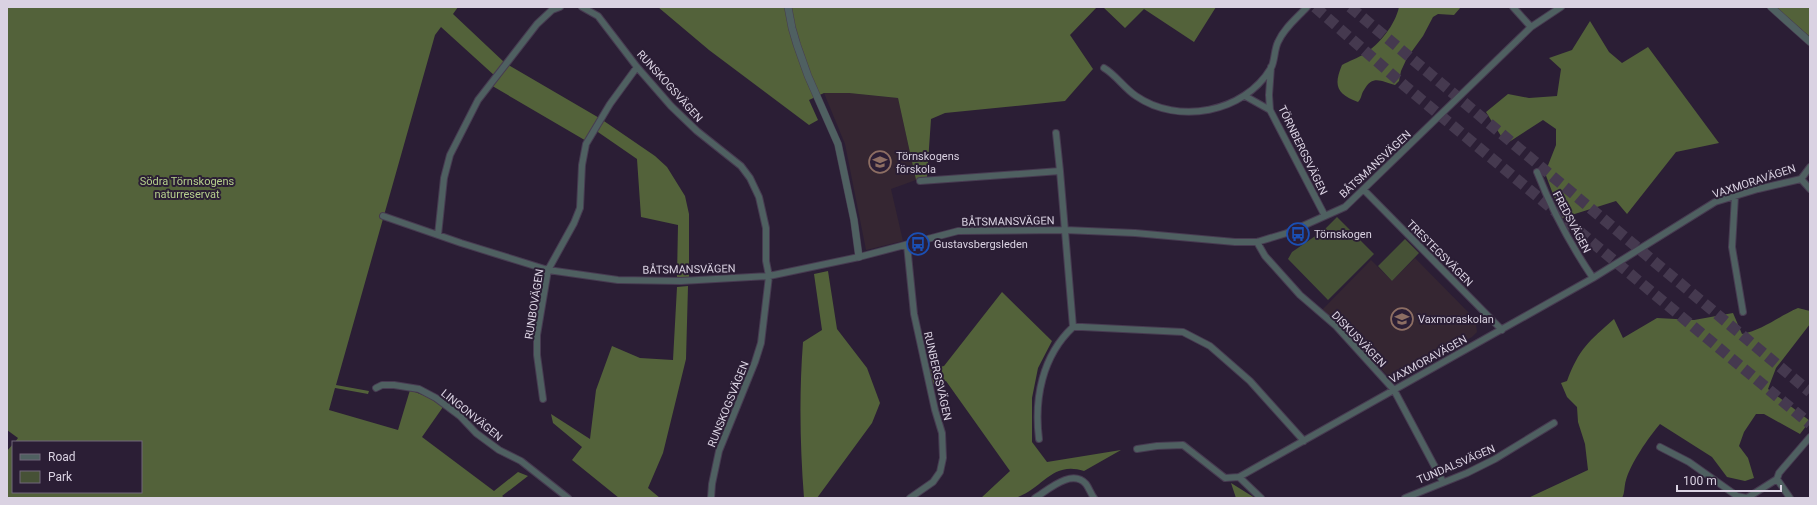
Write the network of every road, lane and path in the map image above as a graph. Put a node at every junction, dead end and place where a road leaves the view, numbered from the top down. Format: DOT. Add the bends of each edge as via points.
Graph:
graph roads {
  1 [pos="560,7"];
  2 [pos="582,7"];
  3 [pos="788,7"];
  4 [pos="1307,7"];
  5 [pos="1513,7"];
  6 [pos="1561,7"];
  7 [pos="1771,7"];
  8 [pos="1531,27"];
  9 [pos="1810,42"];
  10 [pos="637,67"];
  11 [pos="1104,68"];
  12 [pos="1271,68"];
  13 [pos="1245,96"];
  14 [pos="1270,110"];
  15 [pos="1056,133"];
  16 [pos="1810,167"];
  17 [pos="1060,171"];
  18 [pos="1537,172"];
  19 [pos="1801,179"];
  20 [pos="920,181"];
  21 [pos="1810,189"];
  22 [pos="1364,190"];
  23 [pos="1735,196"];
  24 [pos="383,216"];
  25 [pos="1325,216"];
  26 [pos="1065,230"];
  27 [pos="438,235"];
  28 [pos="1257,242"];
  29 [pos="907,245"];
  30 [pos="860,257"];
  31 [pos="548,270"];
  32 [pos="768,276"];
  33 [pos="1593,278"];
  34 [pos="1743,312"];
  35 [pos="1072,327"];
  36 [pos="1502,330"];
  37 [pos="376,388"];
  38 [pos="1394,390"];
  39 [pos="543,400"];
  40 [pos="1554,423"];
  41 [pos="1810,437"];
  42 [pos="1039,439"];
  43 [pos="1304,441"];
  44 [pos="1660,447"];
  45 [pos="1137,449"];
  46 [pos="1239,477"];
  47 [pos="1777,479"];
  48 [pos="1443,482"];
  49 [pos="568,498"];
  50 [pos="711,498"];
  51 [pos="910,498"];
  52 [pos="1035,498"];
  53 [pos="1094,498"];
  54 [pos="1261,498"];
  55 [pos="1405,498"];
  56 [pos="1790,498"];
  1 -- 27 [label="street" via="552,10 537,24 478,100 450,155 444,178"];
  2 -- 10 [label="street, RUNSKOGSVÄGEN" via="598,16"];
  3 -- 30 [label="street" via="792,28 808,76 838,144"];
  4 -- 12 [label="street, TÖRNBERGSVÄGEN" via="1278,40"];
  5 -- 8 [label="street"];
  6 -- 8 [label="street, BÅTSMANSVÄGEN"];
  7 -- 9 [label="street"];
  8 -- 22 [label="street, BÅTSMANSVÄGEN"];
  10 -- 31 [label="street, RUNBOVÄGEN" via="586,144 582,165 580,208"];
  10 -- 32 [label="street, RUNSKOGSVÄGEN" via="696,131 741,166 750,178 759,197 766,228"];
  11 -- 13 [label="street" via="1136,97 1166,110 1200,112"];
  12 -- 13 [label="street"];
  12 -- 14 [label="street, TÖRNBERGSVÄGEN"];
  13 -- 14 [label="street"];
  14 -- 25 [label="street, TÖRNBERGSVÄGEN"];
  15 -- 17 [label="street"];
  16 -- 19 [label="street, VAXMORAVÄGEN"];
  17 -- 20 [label="street"];
  17 -- 26 [label="street"];
  18 -- 33 [label="street, FREDSVÄGEN" via="1551,207 1572,247"];
  19 -- 21 [label="street"];
  19 -- 23 [label="street, VAXMORAVÄGEN"];
  22 -- 25 [label="street, BÅTSMANSVÄGEN" via="1345,207"];
  22 -- 36 [label="street, TRESTEGSVÄGEN"];
  23 -- 33 [label="street, VAXMORAVÄGEN" via="1715,202"];
  23 -- 34 [label="street" via="1732,247"];
  24 -- 27 [label="street, BÅTSMANSVÄGEN"];
  25 -- 28 [label="street, BÅTSMANSVÄGEN" via="1287,234"];
  26 -- 28 [label="street, BÅTSMANSVÄGEN"];
  26 -- 29 [label="street, BÅTSMANSVÄGEN" via="958,231"];
  26 -- 35 [label="street"];
  27 -- 31 [label="street, BÅTSMANSVÄGEN"];
  28 -- 38 [label="street, DISKUSVÄGEN" via="1265,256 1300,295 1336,326"];
  29 -- 30 [label="street, BÅTSMANSVÄGEN"];
  29 -- 51 [label="street, RUNBERGSVÄGEN" via="914,314 942,434 943,458 940,472 933,482"];
  30 -- 32 [label="street, BÅTSMANSVÄGEN"];
  31 -- 32 [label="street, BÅTSMANSVÄGEN" via="618,280 681,281"];
  31 -- 39 [label="street, RUNBOVÄGEN" via="537,335"];
  32 -- 50 [label="street, RUNSKOGSVÄGEN" via="761,343 719,451"];
  33 -- 36 [label="street, VAXMORAVÄGEN"];
  35 -- 42 [label="street" via="1060,339 1046,364 1038,405"];
  35 -- 43 [label="street" via="1183,332 1210,346 1250,381"];
  36 -- 38 [label="street, VAXMORAVÄGEN"];
  37 -- 49 [label="street, LINGONVÄGEN" via="382,385 419,389 436,398 460,416 476,433 499,450 521,461"];
  38 -- 43 [label="street, VAXMORAVÄGEN"];
  38 -- 48 [label="street, DISKUSVÄGEN"];
  40 -- 48 [label="street, TUNDALSVÄGEN" via="1495,459"];
  41 -- 47 [label="street" via="1779,473"];
  43 -- 46 [label="street, VAXMORAVÄGEN"];
  44 -- 47 [label="street" via="1689,462 1742,498 1747,498"];
  45 -- 46 [label="street" via="1183,445 1226,478"];
  46 -- 54 [label="street"];
  47 -- 56 [label="street"];
  48 -- 55 [label="street, TUNDALSVÄGEN"];
  52 -- 53 [label="street" via="1066,479 1073,478 1086,484"];
}
